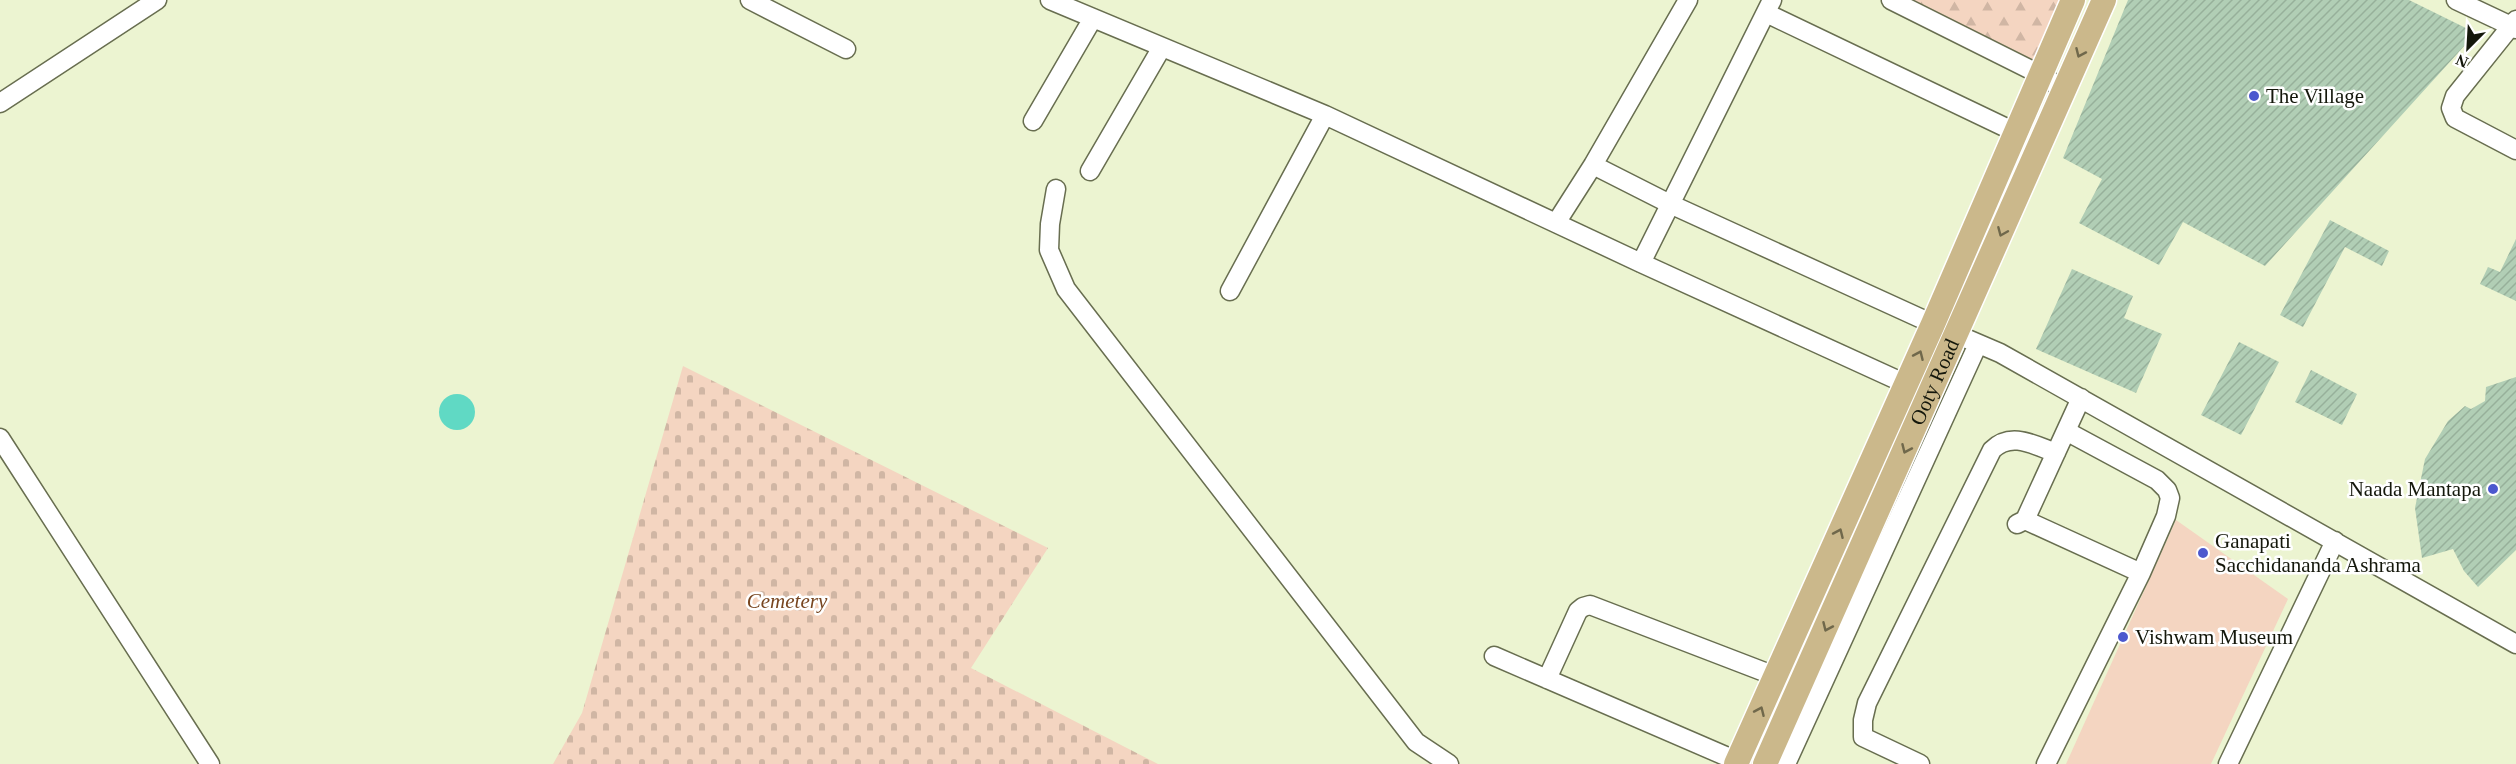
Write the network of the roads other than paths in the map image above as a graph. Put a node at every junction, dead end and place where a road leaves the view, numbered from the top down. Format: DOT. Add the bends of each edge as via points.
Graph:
graph roads {
  1 [pos="157,0"];
  2 [pos="750,0"];
  3 [pos="1050,0"];
  4 [pos="1688,0"];
  5 [pos="1891,0"];
  6 [pos="2073,0"];
  7 [pos="2104,0"];
  8 [pos="2456,0"];
  9 [pos="1073,4"];
  10 [pos="1769,6"];
  11 [pos="1093,18"];
  12 [pos="2514,25"];
  13 [pos="1162,47"];
  14 [pos="846,49"];
  15 [pos="2041,75"];
  16 [pos="2064,90"];
  17 [pos="0,103"];
  18 [pos="1325,115"];
  19 [pos="1033,121"];
  20 [pos="2015,132"];
  21 [pos="2514,146"];
  22 [pos="1593,165"];
  23 [pos="1090,171"];
  24 [pos="1056,189"];
  25 [pos="1670,204"];
  26 [pos="1556,223"];
  27 [pos="1641,264"];
  28 [pos="1230,291"];
  29 [pos="1933,324"];
  30 [pos="1968,339"];
  31 [pos="1906,384"];
  32 [pos="2081,398"];
  33 [pos="2066,431"];
  34 [pos="0,438"];
  35 [pos="2056,453"];
  36 [pos="2335,541"];
  37 [pos="2141,573"];
  38 [pos="2516,644"];
  39 [pos="1494,656"];
  40 [pos="1775,676"];
  41 [pos="1547,679"];
  42 [pos="1737,762"];
  43 [pos="210,764"];
  44 [pos="1449,764"];
  45 [pos="1765,764"];
  46 [pos="1786,764"];
  47 [pos="1920,764"];
  48 [pos="2046,764"];
  49 [pos="2228,764"];
  1 -- 17 [label="street"];
  2 -- 14 [label="street"];
  3 -- 9 [label="street"];
  4 -- 22 [label="street"];
  5 -- 15 [label="street"];
  6 -- 15 [label="main road, Ooty Road"];
  7 -- 16 [label="main road, Ooty Road, one-way"];
  8 -- 12 [label="street"];
  9 -- 11 [label="street"];
  10 -- 20 [label="street"];
  10 -- 25 [label="street"];
  11 -- 13 [label="street"];
  11 -- 19 [label="street"];
  12 -- 21 [label="street" via="2455,96 2451,108 2456,118"];
  13 -- 18 [label="street"];
  13 -- 23 [label="street"];
  15 -- 16 [label="street"];
  15 -- 20 [label="main road, Ooty Road"];
  16 -- 30 [label="main road, Ooty Road, one-way"];
  18 -- 26 [label="street"];
  18 -- 28 [label="street"];
  20 -- 29 [label="main road, Ooty Road"];
  22 -- 25 [label="street"];
  22 -- 26 [label="street"];
  24 -- 44 [label="street" via="1049,250 1066,289 1416,742"];
  25 -- 27 [label="street"];
  25 -- 29 [label="street"];
  26 -- 27 [label="street"];
  27 -- 31 [label="street"];
  31 -- 29 [label="main road, Ooty Road, one-way"];
  30 -- 32 [label="street"];
  30 -- 45 [label="main road, Ooty Road, one-way"];
  30 -- 46 [label="street"];
  40 -- 31 [label="main road, Ooty Road, one-way"];
  32 -- 33 [label="street"];
  32 -- 36 [label="street"];
  33 -- 35 [label="street"];
  33 -- 37 [label="street" via="2157,480 2167,490 2170,498 2166,516"];
  34 -- 43 [label="street"];
  35 -- 37 [label="street" via="2021,522"];
  35 -- 47 [label="street" via="2017,440 1999,443 1992,450 1867,704 1863,737"];
  36 -- 38 [label="street"];
  36 -- 49 [label="street"];
  37 -- 48 [label="street"];
  39 -- 41 [label="street"];
  40 -- 41 [label="street" via="1590,605 1578,611"];
  42 -- 40 [label="main road, Ooty Road, one-way"];
  41 -- 42 [label="street"];
}
